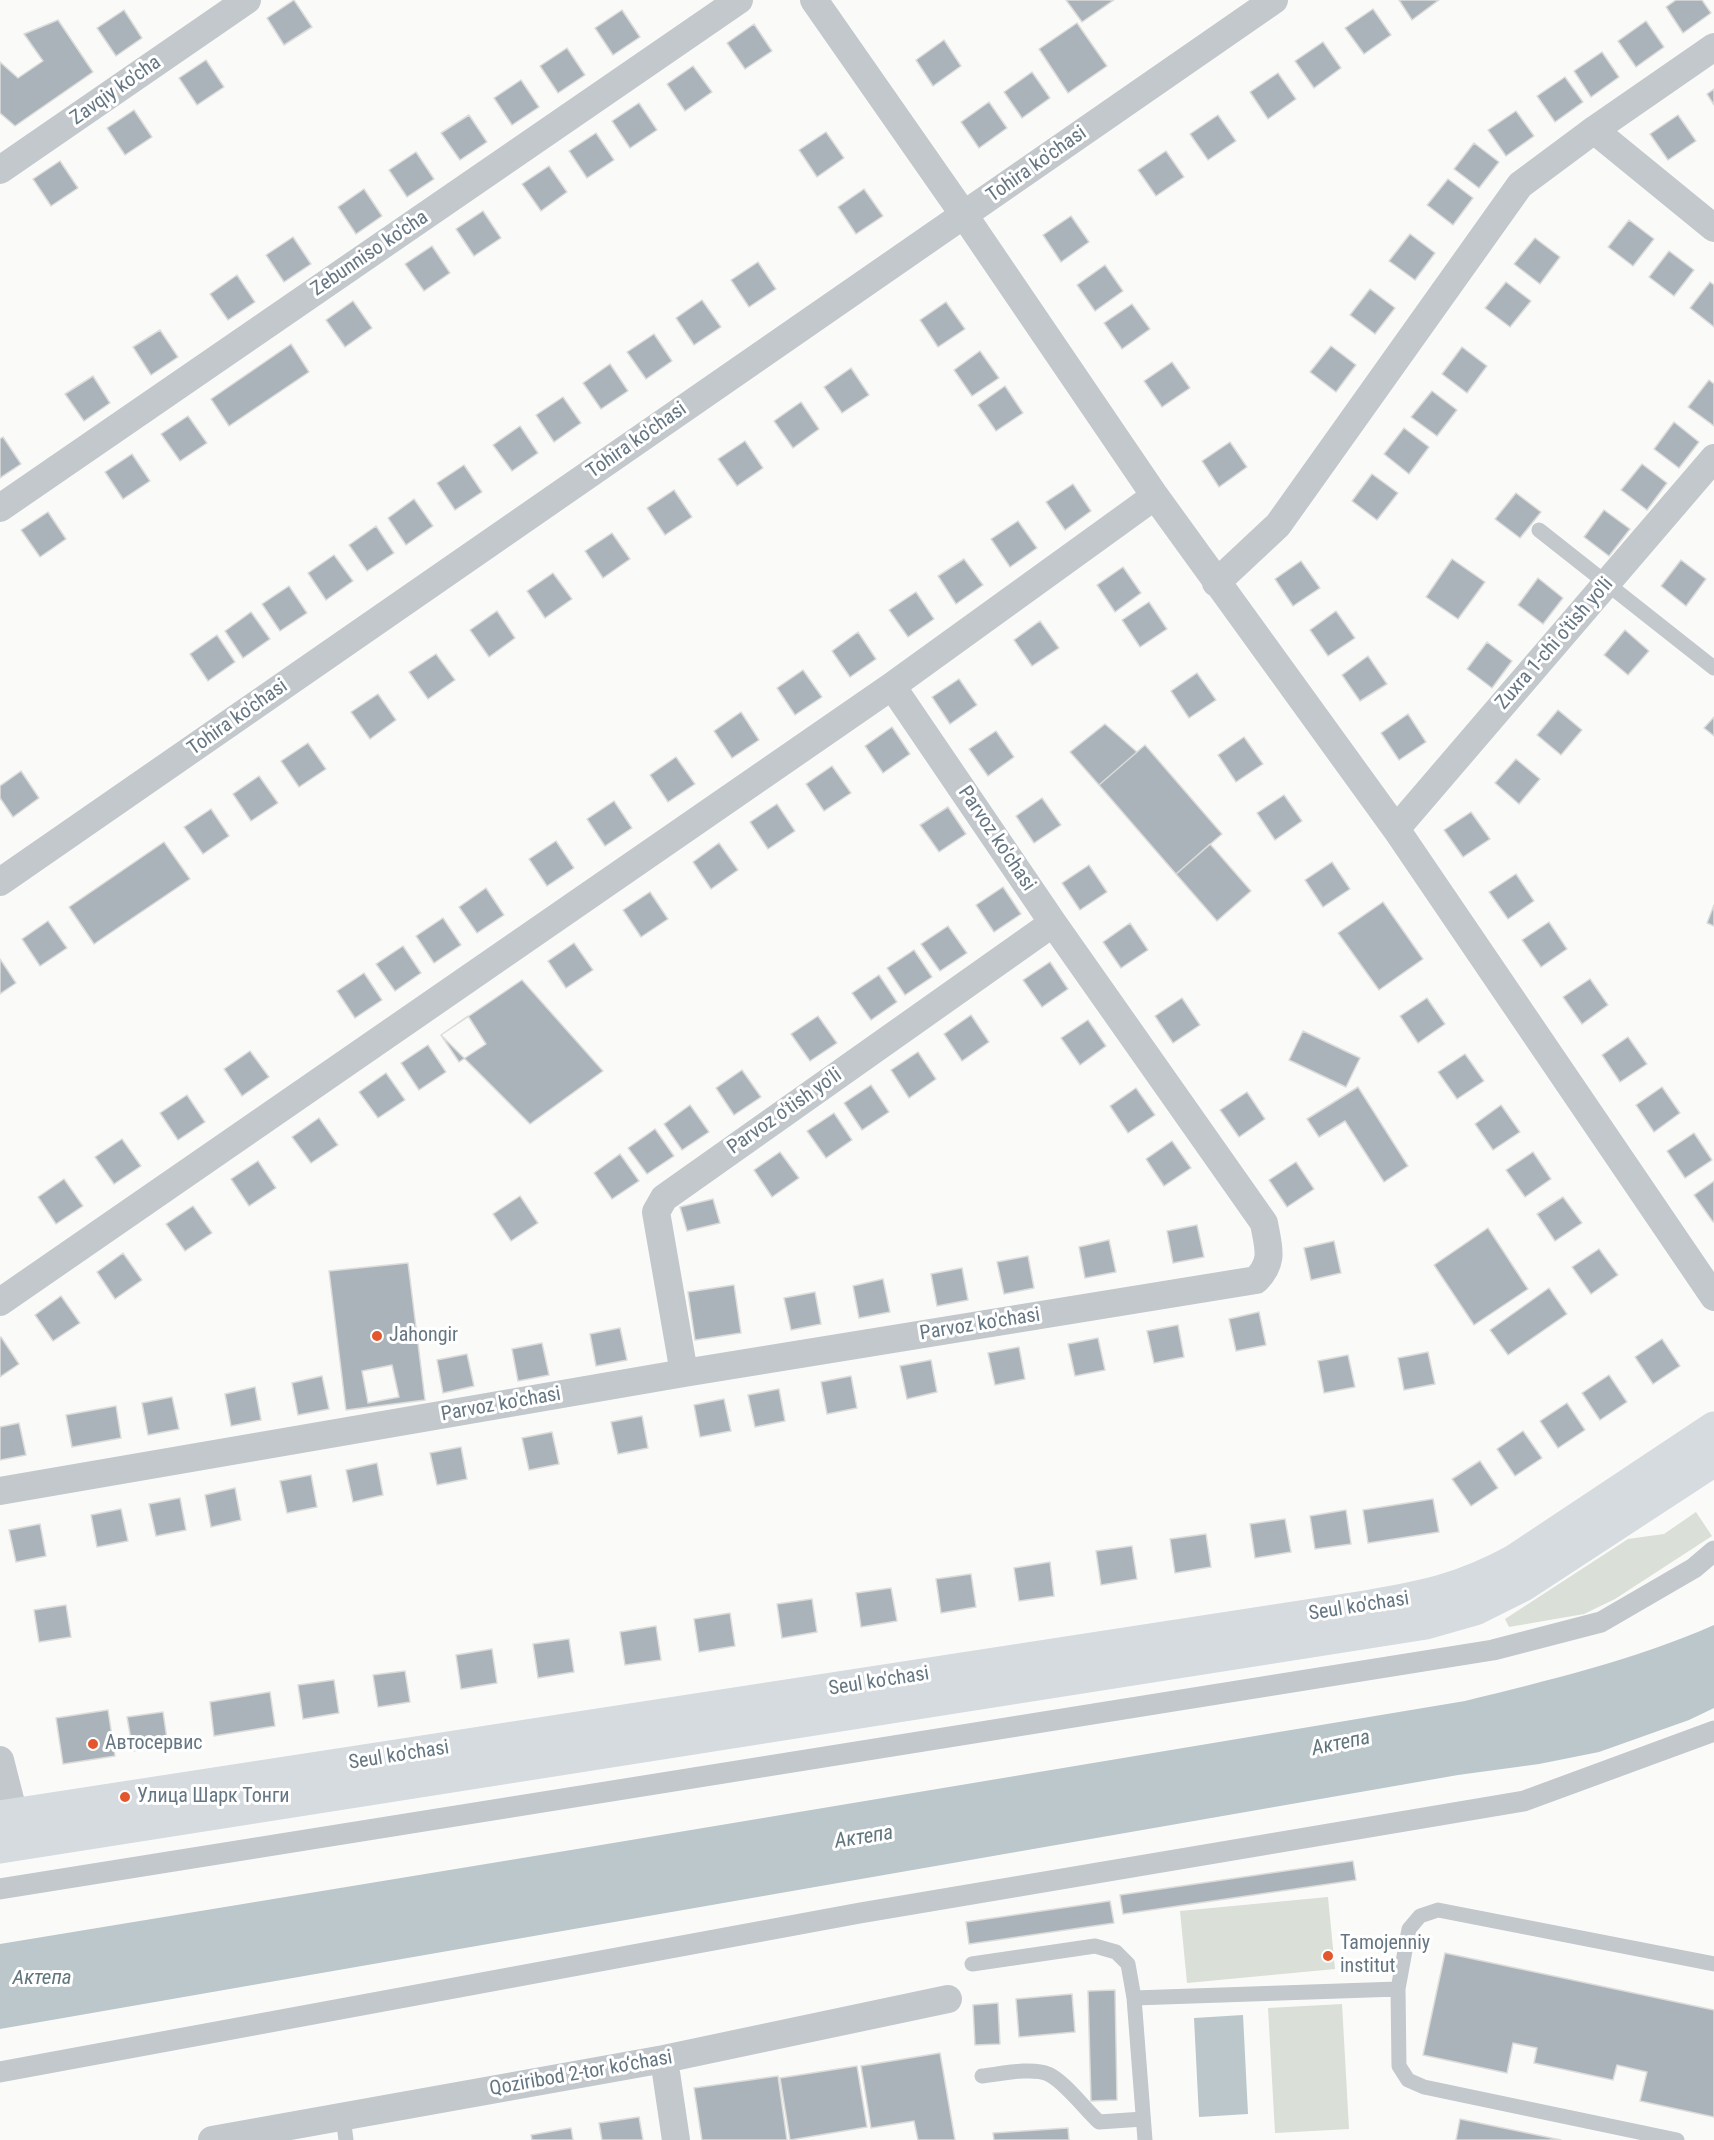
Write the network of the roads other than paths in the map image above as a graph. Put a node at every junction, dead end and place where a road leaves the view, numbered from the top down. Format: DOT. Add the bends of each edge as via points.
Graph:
graph roads {
  1 [pos="740,0"];
  2 [pos="814,0"];
  3 [pos="1274,0"];
  4 [pos="234,4"];
  5 [pos="1714,47"];
  6 [pos="1594,130"];
  7 [pos="0,171"];
  8 [pos="964,215"];
  9 [pos="1714,228"];
  10 [pos="1714,458"];
  11 [pos="1155,496"];
  12 [pos="0,508"];
  13 [pos="1539,530"];
  14 [pos="1216,583"];
  15 [pos="1607,584"];
  16 [pos="1714,668"];
  17 [pos="892,687"];
  18 [pos="1396,829"];
  19 [pos="0,882"];
  20 [pos="1053,923"];
  21 [pos="1714,1297"];
  22 [pos="0,1302"];
  23 [pos="684,1373"];
  24 [pos="1714,1428"];
  25 [pos="1714,1460"];
  26 [pos="0,1491"];
  27 [pos="1714,1551"];
  28 [pos="1714,1731"];
  29 [pos="2,1768"];
  30 [pos="8,1831"];
  31 [pos="0,1889"];
  32 [pos="972,1964"];
  33 [pos="1714,1964"];
  34 [pos="1398,1989"];
  35 [pos="1134,1998"];
  36 [pos="948,1999"];
  37 [pos="664,2059"];
  38 [pos="0,2072"];
  39 [pos="982,2076"];
  40 [pos="1143,2119"];
  41 [pos="345,2129"];
  42 [pos="212,2140"];
  43 [pos="676,2140"];
  44 [pos="1145,2140"];
  45 [pos="1677,2140"];
  1 -- 12 [label="street, Zebunniso ko'cha"];
  2 -- 8 [label="street"];
  3 -- 8 [label="street, Tohira ko'chasi"];
  4 -- 7 [label="street, Zavqiy ko'cha"];
  5 -- 6 [label="street"];
  6 -- 9 [label="street"];
  6 -- 14 [label="street" via="1520,184 1278,525"];
  8 -- 11 [label="street"];
  8 -- 19 [label="street, Tohira ko'chasi"];
  10 -- 15 [label="street, Zuxra 1-chi o'tish yo'li"];
  11 -- 14 [label="street"];
  11 -- 17 [label="street"];
  13 -- 15 [label="lane"];
  14 -- 18 [label="street"];
  15 -- 16 [label="lane"];
  15 -- 18 [label="street, Zuxra 1-chi o'tish yo'li"];
  17 -- 20 [label="street, Parvoz ko'chasi"];
  17 -- 22 [label="street"];
  18 -- 21 [label="street"];
  20 -- 23 [label="street, Parvoz o'tish yo'li" via="664,1198 656,1212"];
  20 -- 23 [label="street, Parvoz ko'chasi" via="1264,1223 1269,1253 1266,1270 1256,1280"];
  23 -- 26 [label="street, Parvoz ko'chasi"];
  24 -- 30 [label="main road, Seul ko'chasi" via="1514,1561 1472,1582 1433,1594"];
  25 -- 30 [label="main road, Seul ko'chasi" via="1517,1588 1475,1609 1426,1623"];
  27 -- 31 [label="street" via="1694,1568 1601,1622 1493,1650"];
  28 -- 38 [label="street" via="1524,1801 848,1915"];
  29 -- 30 [label="street"];
  32 -- 35 [label="lane" via="1095,1946 1116,1952 1128,1964"];
  33 -- 34 [label="lane" via="1438,1910 1420,1916 1409,1929"];
  34 -- 35 [label="lane"];
  34 -- 45 [label="lane" via="1399,2066 1408,2080 1424,2087"];
  35 -- 40 [label="lane"];
  36 -- 37 [label="street, Qoziribod 2-tor ko‘chasi"];
  37 -- 41 [label="street, Qoziribod 2-tor ko‘chasi"];
  37 -- 43 [label="street"];
  39 -- 40 [label="lane" via="1048,2073 1099,2122"];
  40 -- 44 [label="lane"];
  41 -- 42 [label="street, Qoziribod 2-tor ko‘chasi"];
}
